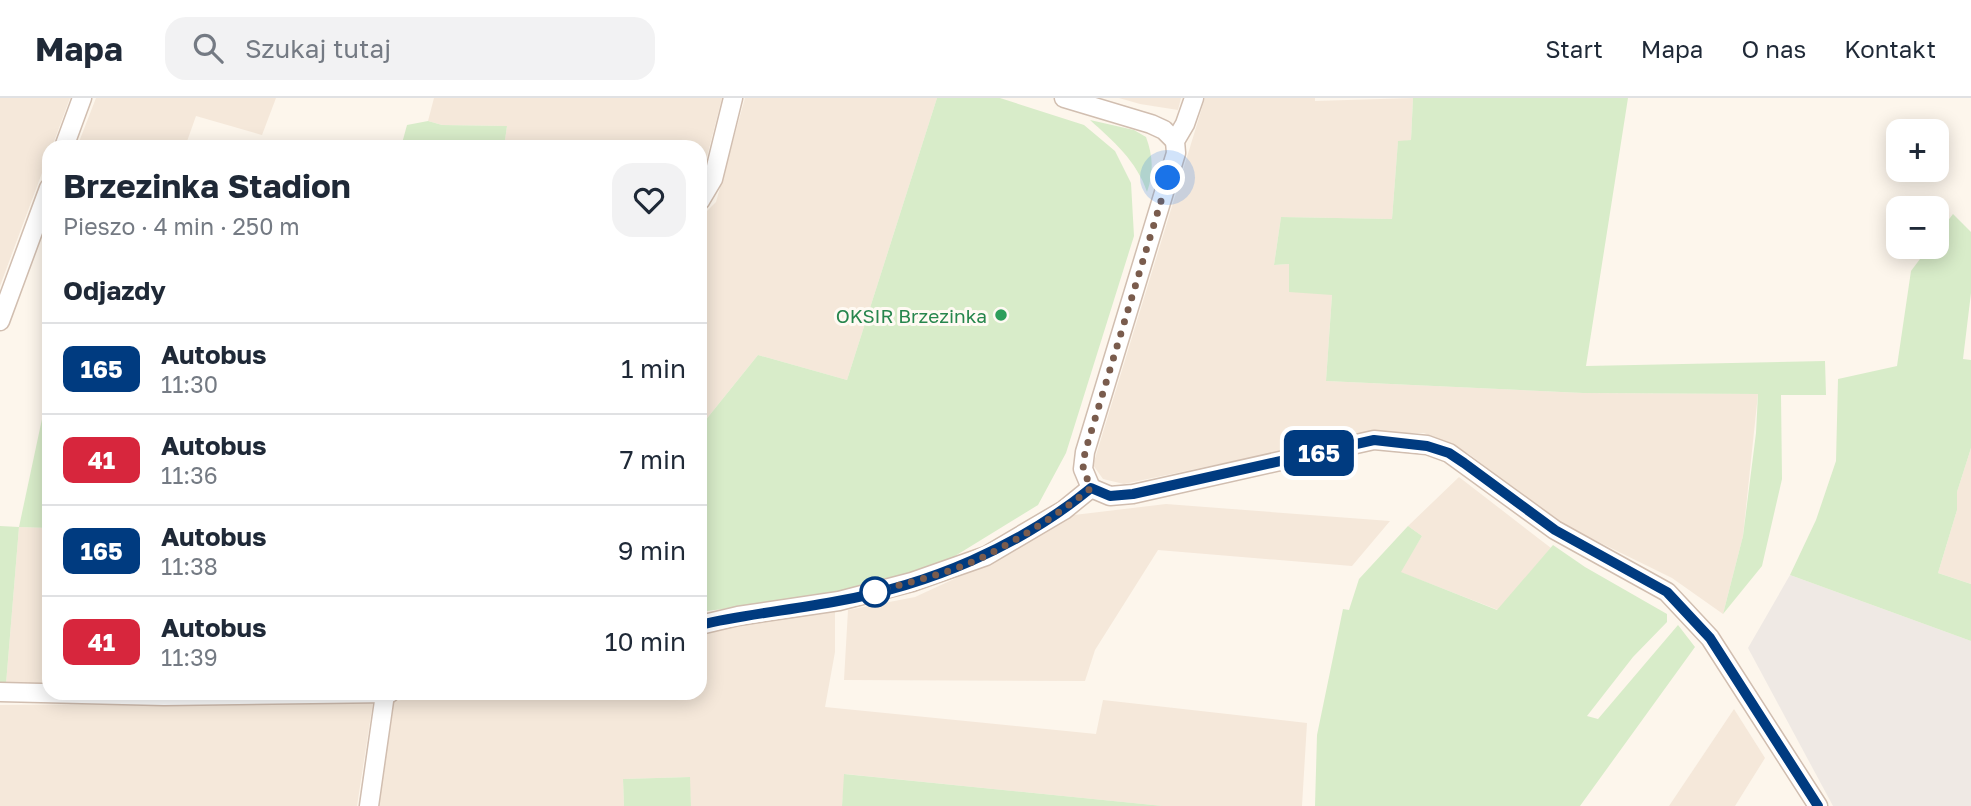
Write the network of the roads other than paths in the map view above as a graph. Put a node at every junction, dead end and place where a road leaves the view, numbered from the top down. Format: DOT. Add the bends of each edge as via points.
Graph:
graph roads {
  1 [pos="82,98"];
  2 [pos="733,98"];
  3 [pos="1065,98"];
  4 [pos="1194,98"];
  5 [pos="67,140"];
  6 [pos="1175,141"];
  7 [pos="707,189"];
  8 [pos="42,207"];
  9 [pos="0,321"];
  10 [pos="1091,488"];
  11 [pos="707,623"];
  12 [pos="0,692"];
  13 [pos="42,693"];
  14 [pos="387,700"];
  15 [pos="369,806"];
  16 [pos="1818,806"];
  1 -- 5 [label="street"];
  2 -- 7 [label="street"];
  3 -- 6 [label="street" via="1151,124"];
  4 -- 6 [label="street"];
  6 -- 10 [label="street" via="1176,153 1085,452 1083,469"];
  8 -- 9 [label="street"];
  10 -- 11 [label="street" via="1064,510 986,556 839,601"];
  10 -- 16 [label="street" via="1110,496 1133,494 1374,440 1449,453 1555,530 1667,592 1710,638"];
  12 -- 13 [label="street"];
  14 -- 15 [label="street"];
}
